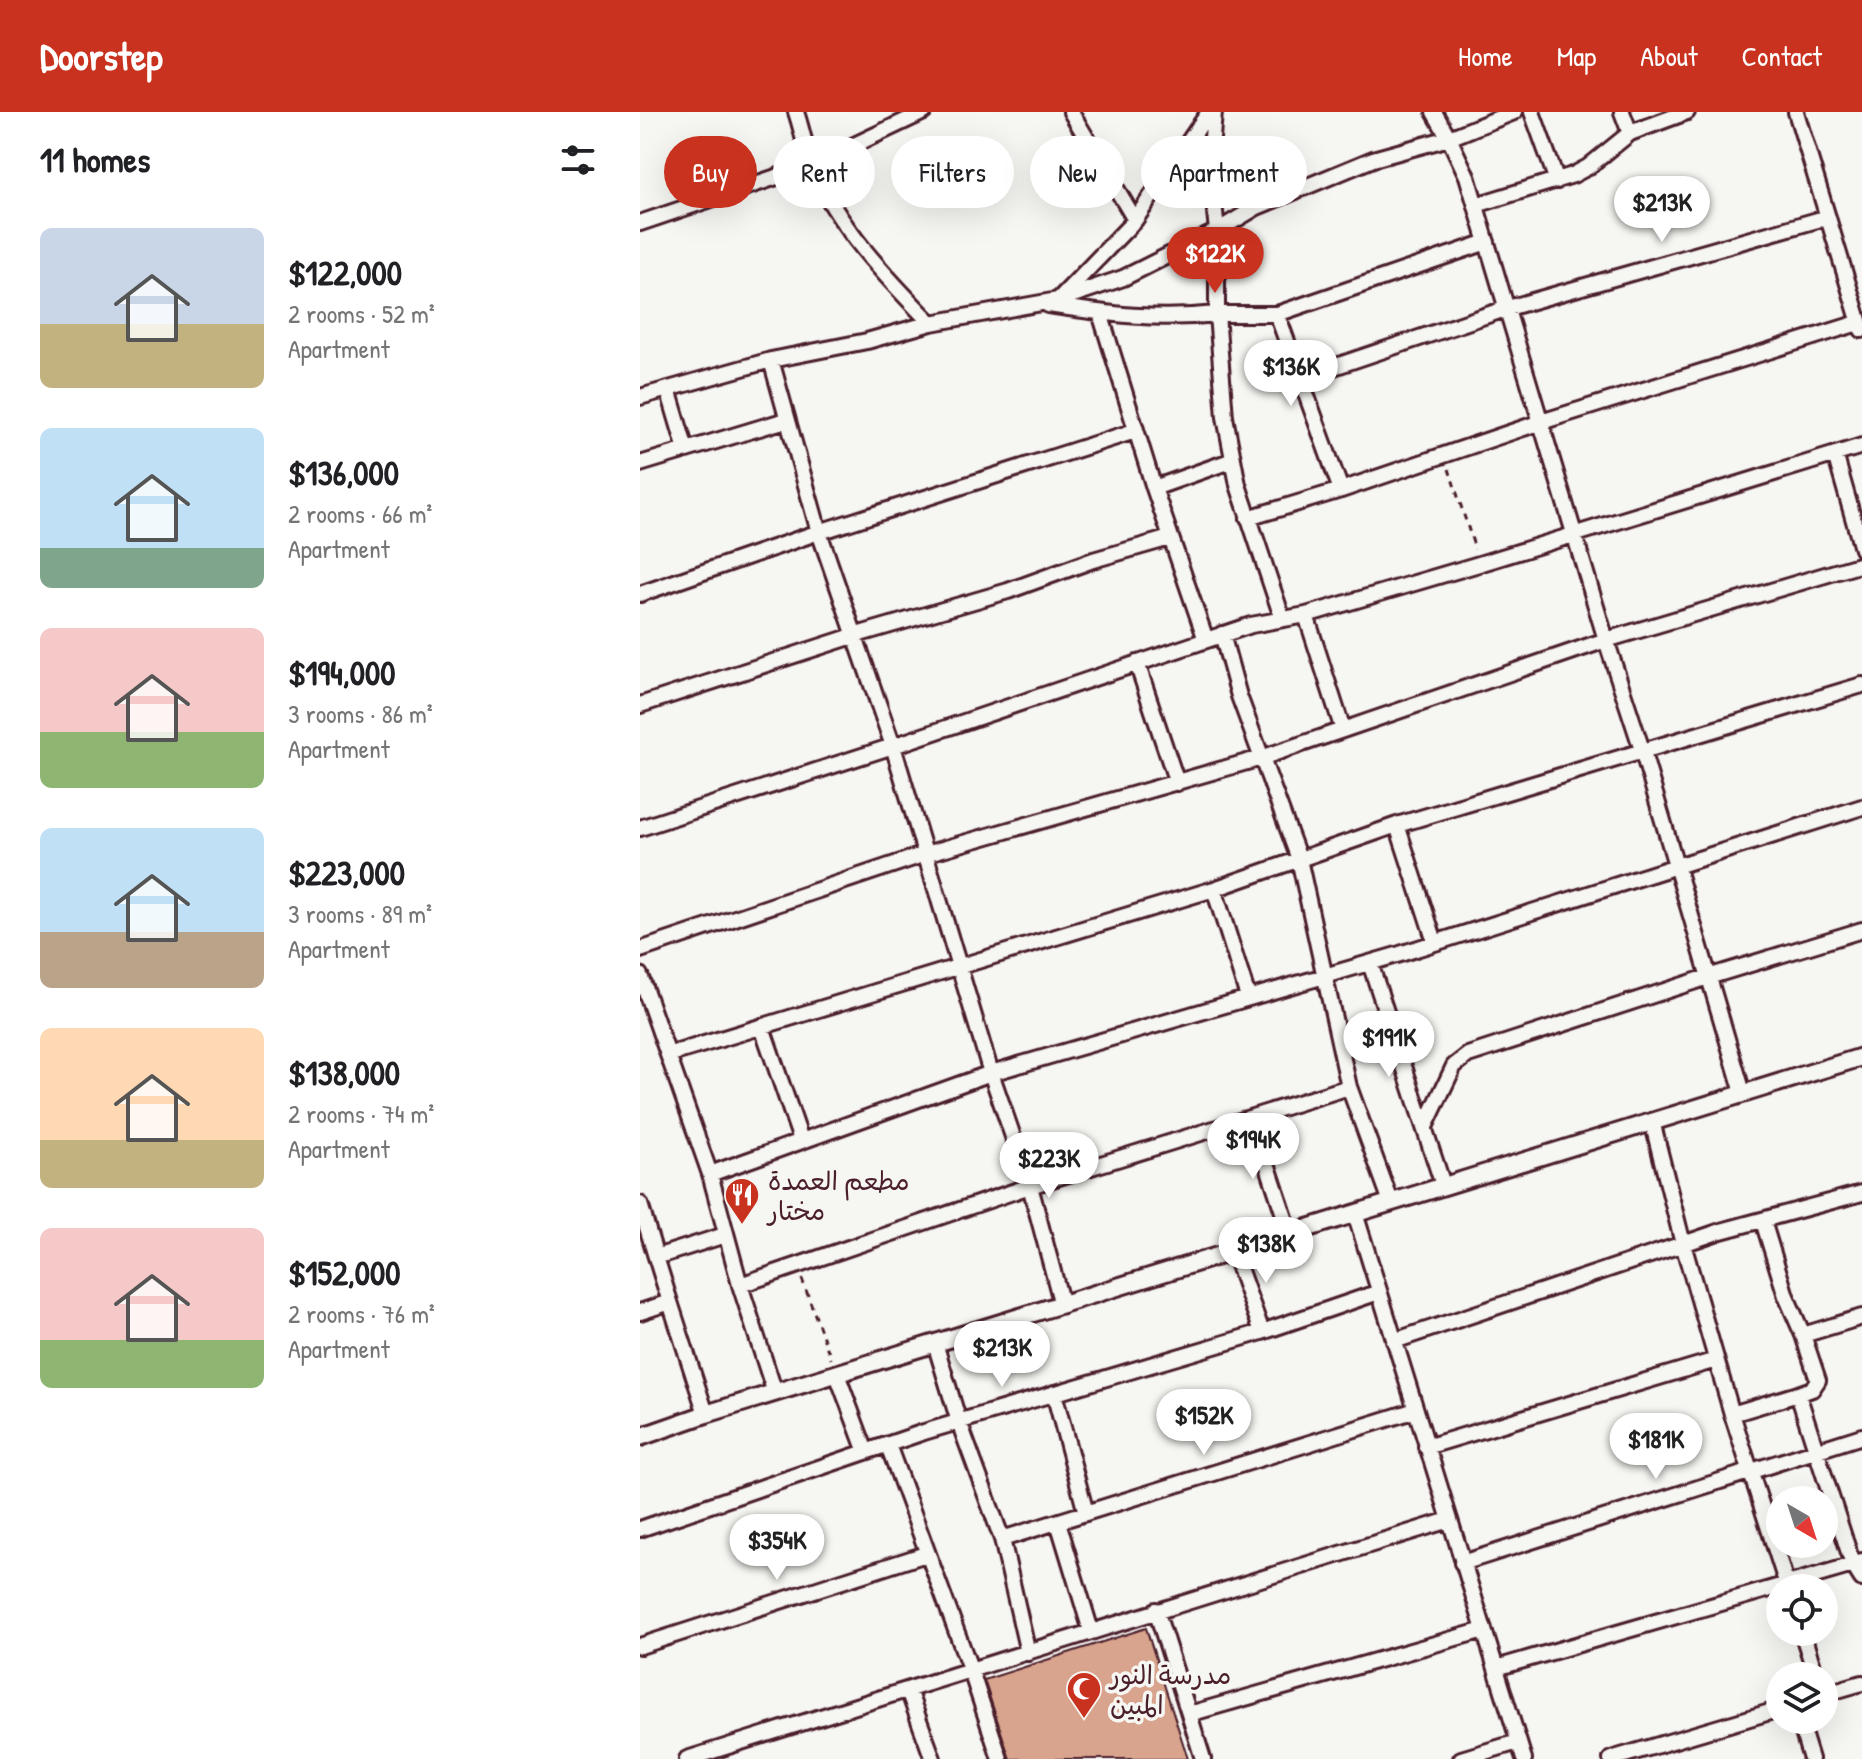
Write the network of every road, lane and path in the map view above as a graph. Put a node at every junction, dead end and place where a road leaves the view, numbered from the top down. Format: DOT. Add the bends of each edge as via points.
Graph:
graph roads {
  1 [pos="796,112"];
  2 [pos="924,112"];
  3 [pos="1071,112"];
  4 [pos="1212,112"];
  5 [pos="1434,112"];
  6 [pos="1514,112"];
  7 [pos="1532,112"];
  8 [pos="1622,112"];
  9 [pos="1687,112"];
  10 [pos="1796,112"];
  11 [pos="1630,133"];
  12 [pos="803,136"];
  13 [pos="873,136"];
  14 [pos="1449,138"];
  15 [pos="773,178"];
  16 [pos="1557,181"];
  17 [pos="1476,205"];
  18 [pos="838,208"];
  19 [pos="1828,217"];
  20 [pos="1135,220"];
  21 [pos="640,223"];
  22 [pos="1217,231"];
  23 [pos="1487,242"];
  24 [pos="1058,300"];
  25 [pos="1040,304"];
  26 [pos="1508,308"];
  27 [pos="1100,313"];
  28 [pos="1217,314"];
  29 [pos="1277,314"];
  30 [pos="931,323"];
  31 [pos="1860,327"];
  32 [pos="771,360"];
  33 [pos="1301,378"];
  34 [pos="668,389"];
  35 [pos="640,397"];
  36 [pos="786,420"];
  37 [pos="1541,422"];
  38 [pos="1135,431"];
  39 [pos="1862,446"];
  40 [pos="686,450"];
  41 [pos="1835,454"];
  42 [pos="1444,455"];
  43 [pos="1233,460"];
  44 [pos="640,464"];
  45 [pos="1154,488"];
  46 [pos="1341,490"];
  47 [pos="1248,518"];
  48 [pos="819,532"];
  49 [pos="1575,534"];
  50 [pos="1170,538"];
  51 [pos="1862,549"];
  52 [pos="1479,564"];
  53 [pos="1862,564"];
  54 [pos="640,594"];
  55 [pos="1306,615"];
  56 [pos="1282,617"];
  57 [pos="1222,634"];
  58 [pos="853,636"];
  59 [pos="1206,640"];
  60 [pos="1606,640"];
  61 [pos="1137,663"];
  62 [pos="1862,685"];
  63 [pos="640,705"];
  64 [pos="1343,730"];
  65 [pos="893,746"];
  66 [pos="1643,753"];
  67 [pos="1261,758"];
  68 [pos="1177,783"];
  69 [pos="1862,807"];
  70 [pos="1397,825"];
  71 [pos="640,828"];
  72 [pos="925,854"];
  73 [pos="1299,859"];
  74 [pos="1674,865"];
  75 [pos="1214,889"];
  76 [pos="1862,930"];
  77 [pos="1435,942"];
  78 [pos="640,950"];
  79 [pos="1370,963"];
  80 [pos="960,966"];
  81 [pos="640,975"];
  82 [pos="1323,976"];
  83 [pos="1708,977"];
  84 [pos="1248,997"];
  85 [pos="762,1027"];
  86 [pos="668,1055"];
  87 [pos="1862,1057"];
  88 [pos="991,1073"];
  89 [pos="1349,1087"];
  90 [pos="1743,1093"];
  91 [pos="1252,1118"];
  92 [pos="1652,1121"];
  93 [pos="1425,1127"];
  94 [pos="801,1140"];
  95 [pos="710,1174"];
  96 [pos="1443,1185"];
  97 [pos="1030,1186"];
  98 [pos="1862,1193"];
  99 [pos="1391,1202"];
  100 [pos="640,1204"];
  101 [pos="1355,1213"];
  102 [pos="1763,1221"];
  103 [pos="1290,1233"];
  104 [pos="725,1235"];
  105 [pos="1683,1244"];
  106 [pos="1233,1251"];
  107 [pos="656,1257"];
  108 [pos="798,1266"];
  109 [pos="740,1285"];
  110 [pos="1379,1292"];
  111 [pos="670,1302"];
  112 [pos="1062,1305"];
  113 [pos="640,1312"];
  114 [pos="1862,1317"];
  115 [pos="1262,1332"];
  116 [pos="1803,1335"];
  117 [pos="1394,1341"];
  118 [pos="935,1343"];
  119 [pos="1716,1360"];
  120 [pos="837,1374"];
  121 [pos="775,1393"];
  122 [pos="1054,1393"];
  123 [pos="1798,1394"];
  124 [pos="1416,1410"];
  125 [pos="706,1414"];
  126 [pos="1732,1414"];
  127 [pos="959,1422"];
  128 [pos="1862,1436"];
  129 [pos="640,1437"];
  130 [pos="888,1445"];
  131 [pos="1426,1447"];
  132 [pos="1817,1450"];
  133 [pos="866,1452"];
  134 [pos="1751,1470"];
  135 [pos="1086,1513"];
  136 [pos="1449,1520"];
  137 [pos="1058,1522"];
  138 [pos="640,1529"];
  139 [pos="1002,1539"];
  140 [pos="926,1554"];
  141 [pos="1462,1563"];
  142 [pos="1857,1563"];
  143 [pos="1784,1574"];
  144 [pos="1825,1574"];
  145 [pos="1862,1579"];
  146 [pos="1766,1593"];
  147 [pos="1156,1610"];
  148 [pos="1484,1630"];
  149 [pos="1091,1631"];
  150 [pos="640,1646"];
  151 [pos="1028,1653"];
  152 [pos="1496,1668"];
  153 [pos="971,1671"];
  154 [pos="1862,1683"];
  155 [pos="908,1690"];
  156 [pos="1838,1690"];
  157 [pos="1766,1713"];
  158 [pos="1189,1714"];
  159 [pos="1803,1734"];
  160 [pos="1518,1742"];
  161 [pos="687,1759"];
  162 [pos="933,1759"];
  163 [pos="1000,1759"];
  164 [pos="1203,1759"];
  165 [pos="1461,1759"];
  166 [pos="1524,1759"];
  167 [pos="1611,1759"];
  168 [pos="1811,1759"];
  1 -- 12 [label="street"];
  2 -- 13 [label="street"];
  3 -- 20 [label="street"];
  4 -- 20 [label="street"];
  4 -- 22 [label="street" via="1210,164"];
  5 -- 14 [label="street"];
  6 -- 14 [label="street"];
  7 -- 16 [label="street"];
  8 -- 11 [label="street"];
  9 -- 11 [label="street"];
  10 -- 19 [label="street"];
  11 -- 16 [label="street" via="1588,167"];
  14 -- 17 [label="street"];
  14 -- 22 [label="street" via="1373,159 1257,207"];
  15 -- 21 [label="street"];
  16 -- 17 [label="street"];
  17 -- 23 [label="street"];
  18 -- 30 [label="street" via="858,240"];
  19 -- 26 [label="street"];
  19 -- 31 [label="street"];
  20 -- 24 [label="street"];
  22 -- 24 [label="street" via="1123,278"];
  22 -- 28 [label="street"];
  23 -- 26 [label="street"];
  23 -- 29 [label="street"];
  24 -- 25 [label="street"];
  25 -- 27 [label="street"];
  25 -- 30 [label="street"];
  26 -- 33 [label="street"];
  26 -- 37 [label="street"];
  27 -- 28 [label="street" via="1176,319"];
  27 -- 38 [label="street"];
  28 -- 29 [label="street"];
  28 -- 43 [label="street"];
  29 -- 33 [label="street"];
  30 -- 32 [label="street"];
  31 -- 37 [label="street"];
  32 -- 34 [label="street"];
  32 -- 36 [label="street"];
  33 -- 46 [label="street"];
  34 -- 35 [label="street"];
  34 -- 40 [label="street"];
  36 -- 40 [label="street"];
  36 -- 48 [label="street"];
  37 -- 42 [label="street"];
  37 -- 49 [label="street"];
  38 -- 45 [label="street"];
  38 -- 48 [label="street"];
  39 -- 41 [label="street"];
  40 -- 44 [label="street"];
  41 -- 49 [label="street"];
  41 -- 51 [label="street"];
  42 -- 46 [label="street"];
  42 -- 52 [label="path"];
  43 -- 45 [label="street"];
  43 -- 47 [label="street"];
  45 -- 50 [label="street"];
  46 -- 47 [label="street"];
  47 -- 56 [label="street"];
  48 -- 54 [label="street"];
  48 -- 58 [label="street"];
  49 -- 52 [label="street"];
  49 -- 60 [label="street"];
  50 -- 58 [label="street"];
  50 -- 59 [label="street"];
  52 -- 55 [label="street"];
  53 -- 60 [label="street"];
  55 -- 56 [label="street"];
  55 -- 64 [label="street"];
  56 -- 57 [label="street"];
  57 -- 59 [label="street"];
  57 -- 67 [label="street"];
  58 -- 63 [label="street"];
  58 -- 65 [label="street"];
  59 -- 61 [label="street"];
  60 -- 64 [label="street"];
  60 -- 66 [label="street"];
  61 -- 65 [label="street"];
  61 -- 68 [label="street"];
  62 -- 66 [label="street"];
  64 -- 67 [label="street"];
  65 -- 71 [label="street"];
  65 -- 72 [label="street"];
  66 -- 70 [label="street"];
  66 -- 74 [label="street"];
  67 -- 68 [label="street"];
  67 -- 73 [label="street"];
  68 -- 72 [label="street"];
  69 -- 74 [label="street"];
  70 -- 73 [label="street"];
  70 -- 77 [label="street"];
  72 -- 78 [label="street"];
  72 -- 80 [label="street"];
  73 -- 75 [label="street"];
  73 -- 82 [label="street"];
  74 -- 77 [label="street"];
  74 -- 83 [label="street"];
  75 -- 80 [label="street"];
  75 -- 84 [label="street"];
  76 -- 83 [label="street"];
  77 -- 79 [label="street"];
  79 -- 82 [label="street"];
  79 -- 93 [label="street"];
  80 -- 85 [label="street"];
  80 -- 88 [label="street"];
  81 -- 86 [label="street"];
  82 -- 84 [label="street"];
  82 -- 89 [label="street"];
  83 -- 90 [label="street"];
  83 -- 93 [label="street" via="1468,1055 1454,1066"];
  84 -- 88 [label="street"];
  85 -- 86 [label="street"];
  85 -- 94 [label="street"];
  86 -- 95 [label="street"];
  87 -- 90 [label="street"];
  88 -- 94 [label="street"];
  88 -- 97 [label="street"];
  89 -- 91 [label="street"];
  89 -- 99 [label="street"];
  90 -- 92 [label="street"];
  91 -- 97 [label="street"];
  91 -- 103 [label="street"];
  92 -- 96 [label="street"];
  92 -- 105 [label="street"];
  93 -- 96 [label="street"];
  94 -- 95 [label="street"];
  95 -- 104 [label="street"];
  96 -- 99 [label="street"];
  97 -- 108 [label="street"];
  97 -- 112 [label="street"];
  98 -- 102 [label="street"];
  99 -- 101 [label="street"];
  100 -- 107 [label="street"];
  101 -- 103 [label="street"];
  101 -- 110 [label="street"];
  102 -- 105 [label="street"];
  102 -- 116 [label="street"];
  103 -- 106 [label="street"];
  104 -- 107 [label="street"];
  104 -- 109 [label="street"];
  105 -- 117 [label="street"];
  105 -- 119 [label="street"];
  106 -- 112 [label="street"];
  106 -- 115 [label="street"];
  107 -- 111 [label="street"];
  108 -- 109 [label="street"];
  108 -- 120 [label="path"];
  109 -- 121 [label="street"];
  110 -- 115 [label="street"];
  110 -- 117 [label="street"];
  111 -- 113 [label="street"];
  111 -- 125 [label="street"];
  112 -- 118 [label="street"];
  114 -- 116 [label="street"];
  115 -- 122 [label="street"];
  116 -- 123 [label="street" via="1818,1380"];
  117 -- 124 [label="street"];
  118 -- 120 [label="street"];
  118 -- 127 [label="street"];
  119 -- 126 [label="street"];
  119 -- 131 [label="street"];
  120 -- 121 [label="street"];
  120 -- 133 [label="street"];
  121 -- 125 [label="street"];
  122 -- 127 [label="street"];
  122 -- 135 [label="street"];
  123 -- 126 [label="street"];
  123 -- 132 [label="street"];
  124 -- 131 [label="street"];
  124 -- 135 [label="street"];
  125 -- 129 [label="street"];
  126 -- 134 [label="street"];
  127 -- 130 [label="street"];
  127 -- 139 [label="street"];
  128 -- 132 [label="street"];
  130 -- 133 [label="street"];
  130 -- 140 [label="street"];
  131 -- 136 [label="street"];
  132 -- 134 [label="street"];
  132 -- 142 [label="street"];
  133 -- 138 [label="street"];
  134 -- 141 [label="street"];
  134 -- 143 [label="street"];
  135 -- 137 [label="street"];
  136 -- 141 [label="street"];
  136 -- 147 [label="street"];
  137 -- 139 [label="street"];
  137 -- 149 [label="street"];
  139 -- 151 [label="street"];
  140 -- 150 [label="street"];
  140 -- 153 [label="street"];
  141 -- 148 [label="street"];
  142 -- 144 [label="street"];
  142 -- 145 [label="street"];
  146 -- 152 [label="street"];
  147 -- 149 [label="street"];
  147 -- 158 [label="street"];
  148 -- 152 [label="street"];
  148 -- 158 [label="street"];
  149 -- 151 [label="street"];
  151 -- 153 [label="street"];
  152 -- 160 [label="street"];
  153 -- 155 [label="street"];
  153 -- 163 [label="street"];
  154 -- 156 [label="street"];
  155 -- 161 [label="street"];
  155 -- 162 [label="street"];
  157 -- 167 [label="street"];
  158 -- 164 [label="street"];
  159 -- 168 [label="street"];
  160 -- 165 [label="street"];
  160 -- 166 [label="street"];
}
